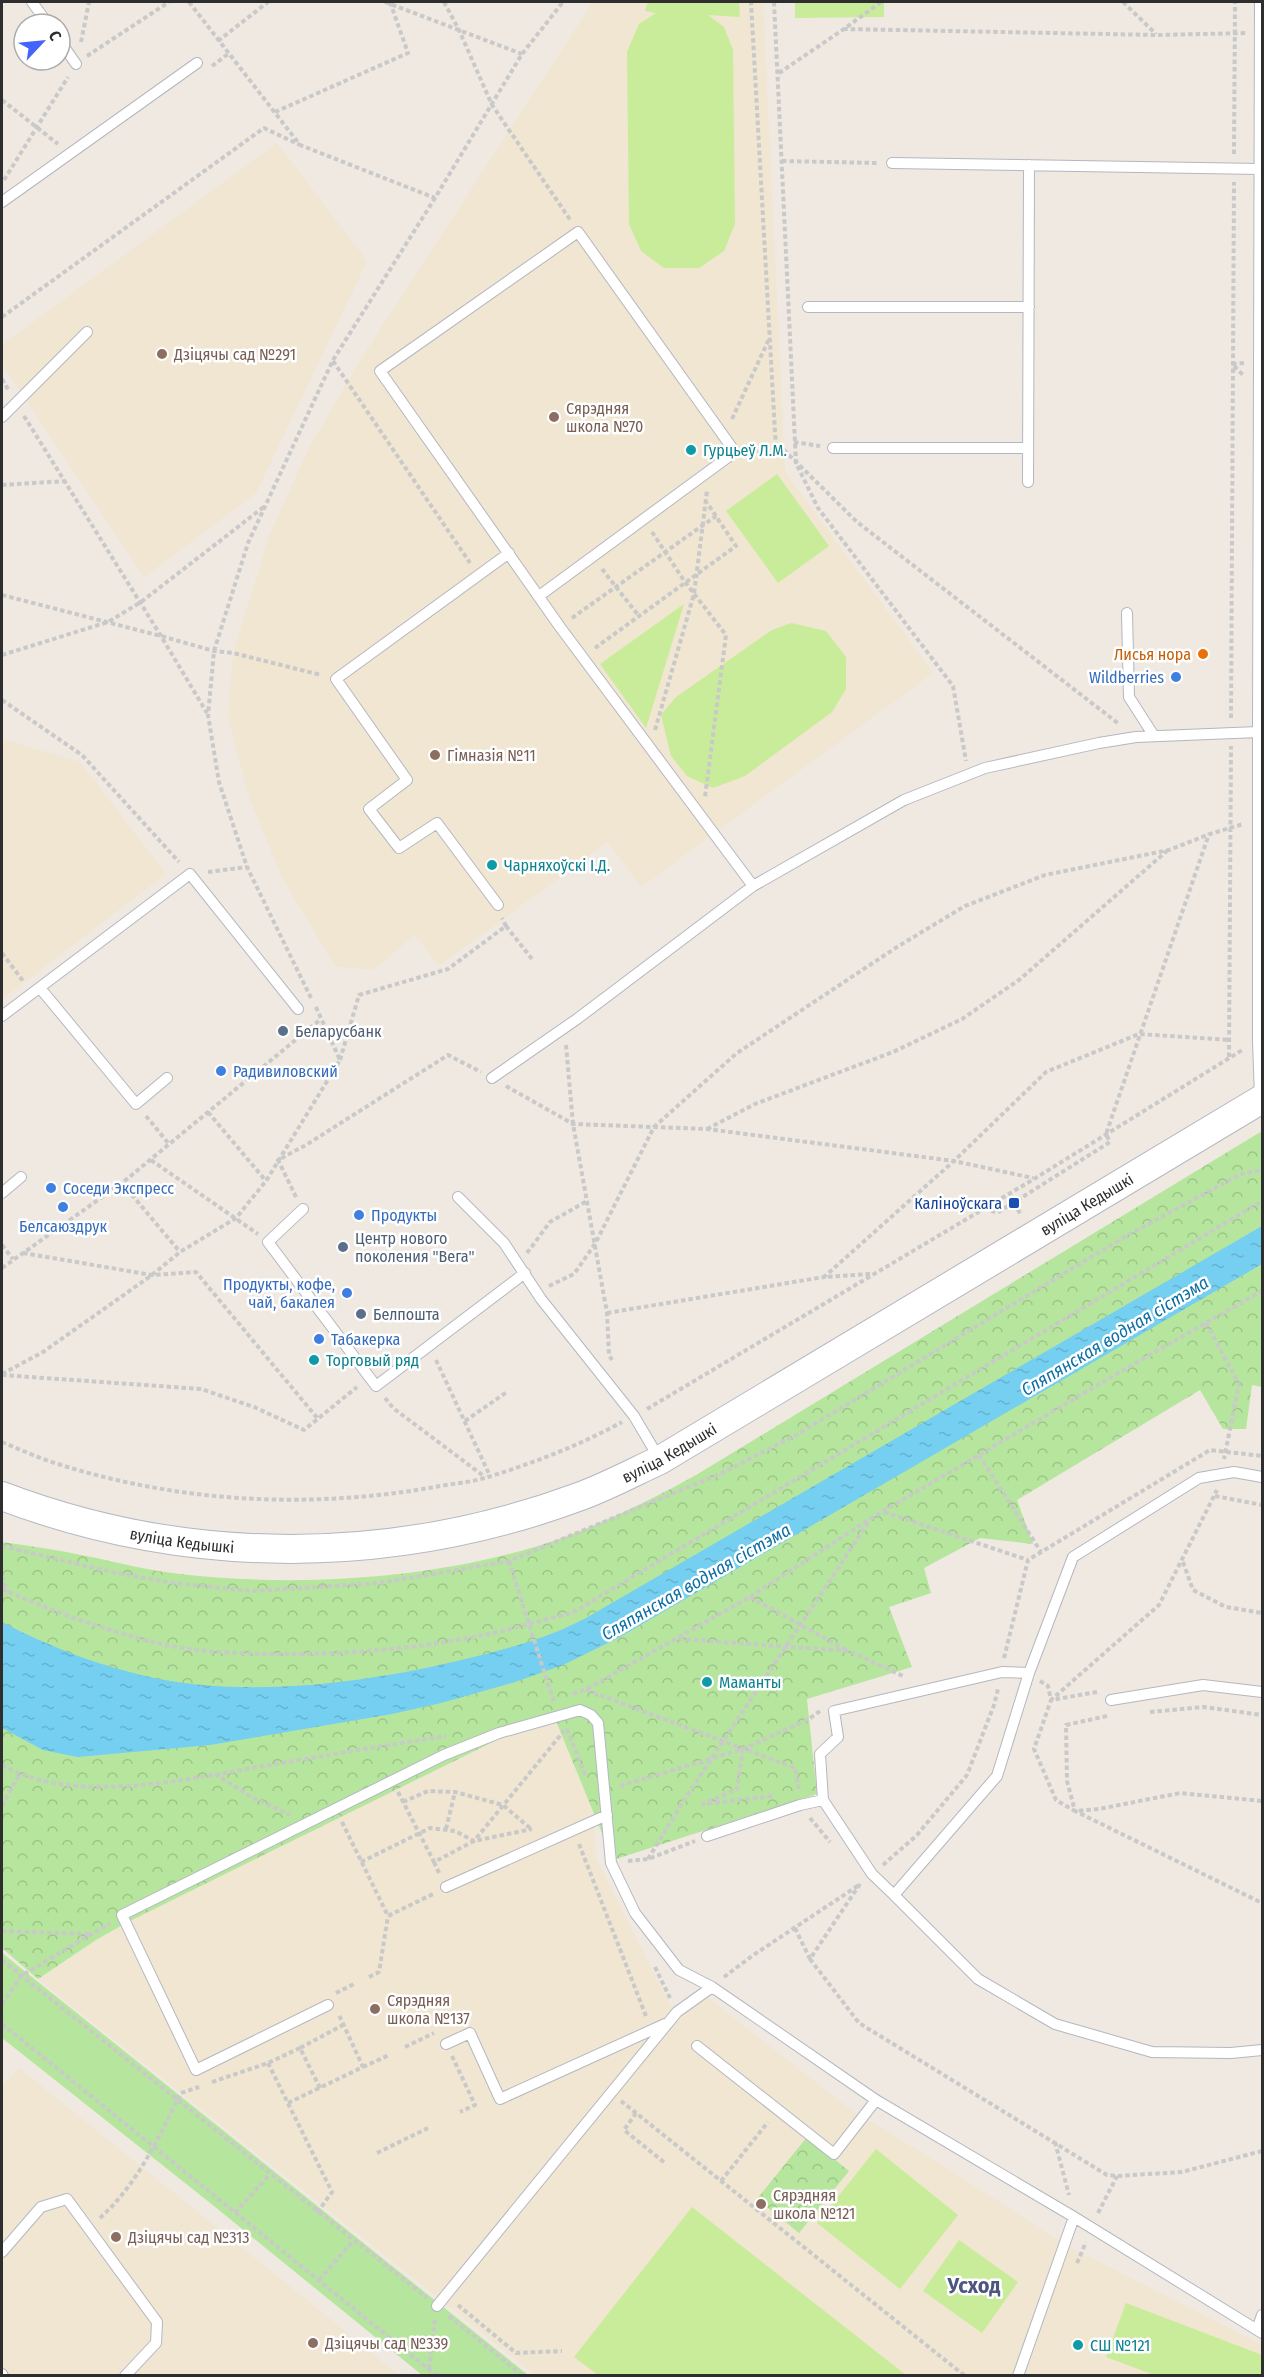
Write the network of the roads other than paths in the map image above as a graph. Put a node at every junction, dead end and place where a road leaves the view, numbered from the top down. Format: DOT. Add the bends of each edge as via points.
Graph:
graph roads {
  1 [pos="1260,2"];
  2 [pos="72,58"];
  3 [pos="196,63"];
  4 [pos="76,64"];
  5 [pos="892,163"];
  6 [pos="1029,165"];
  7 [pos="1260,169"];
  8 [pos="2,202"];
  9 [pos="808,307"];
  10 [pos="1029,307"];
  11 [pos="87,332"];
  12 [pos="2,417"];
  13 [pos="833,448"];
  14 [pos="1028,448"];
  15 [pos="1028,482"];
  16 [pos="508,553"];
  17 [pos="539,596"];
  18 [pos="1127,613"];
  19 [pos="1258,732"];
  20 [pos="1154,736"];
  21 [pos="753,886"];
  22 [pos="498,905"];
  23 [pos="37,991"];
  24 [pos="298,1009"];
  25 [pos="2,1016"];
  26 [pos="167,1078"];
  27 [pos="492,1078"];
  28 [pos="1261,1100"];
  29 [pos="21,1178"];
  30 [pos="2,1193"];
  31 [pos="458,1197"];
  32 [pos="303,1209"];
  33 [pos="525,1273"];
  34 [pos="660,1460"];
  35 [pos="1263,1477"];
  36 [pos="2,1496"];
  37 [pos="1029,1673"];
  38 [pos="1263,1692"];
  39 [pos="1111,1700"];
  40 [pos="823,1800"];
  41 [pos="607,1815"];
  42 [pos="706,1836"];
  43 [pos="446,1887"];
  44 [pos="894,1895"];
  45 [pos="711,1987"];
  46 [pos="330,2002"];
  47 [pos="668,2023"];
  48 [pos="446,2044"];
  49 [pos="697,2046"];
  50 [pos="1263,2050"];
  51 [pos="876,2100"];
  52 [pos="1074,2217"];
  53 [pos="2,2252"];
  54 [pos="437,2306"];
  55 [pos="1263,2315"];
  56 [pos="1260,2332"];
  57 [pos="125,2376"];
  58 [pos="1018,2376"];
  1 -- 7 [label="lane"];
  2 -- 4 [label="lane"];
  3 -- 8 [label="lane"];
  5 -- 6 [label="lane"];
  6 -- 7 [label="lane"];
  6 -- 10 [label="lane"];
  7 -- 19 [label="lane"];
  9 -- 10 [label="lane"];
  10 -- 14 [label="lane"];
  11 -- 12 [label="lane"];
  13 -- 14 [label="lane"];
  14 -- 15 [label="lane"];
  16 -- 17 [label="lane"];
  16 -- 17 [label="lane" via="380,371 578,232 735,452"];
  16 -- 22 [label="lane" via="336,679 407,780 369,809 399,848 437,823"];
  17 -- 21 [label="lane"];
  18 -- 20 [label="lane" via="1129,698"];
  19 -- 20 [label="lane"];
  19 -- 28 [label="lane"];
  20 -- 21 [label="lane" via="1099,742 968,774 903,800"];
  21 -- 27 [label="lane"];
  23 -- 24 [label="lane" via="190,874"];
  23 -- 25 [label="lane"];
  23 -- 26 [label="lane" via="136,1104"];
  28 -- 34 [label="street, вуліца Кедышкі"];
  29 -- 30 [label="lane"];
  31 -- 33 [label="lane" via="504,1243"];
  32 -- 33 [label="lane" via="268,1242 373,1381 429,1345"];
  33 -- 34 [label="lane" via="634,1416"];
  34 -- 36 [label="street, вуліца Кедышкі" via="584,1495 500,1522 419,1538 319,1549 237,1549 169,1540 63,1516"];
  35 -- 37 [label="lane" via="1234,1472 1199,1478 1073,1557"];
  37 -- 40 [label="lane" via="1002,1672 834,1711 838,1737 820,1754"];
  37 -- 44 [label="lane" via="996,1776"];
  38 -- 39 [label="lane" via="1203,1685"];
  40 -- 42 [label="lane"];
  40 -- 44 [label="lane" via="872,1874"];
  41 -- 43 [label="lane"];
  41 -- 45 [label="lane" via="611,1863 635,1913 679,1970"];
  41 -- 46 [label="lane" via="598,1723 580,1710 499,1733 455,1751 122,1915 196,2070"];
  44 -- 50 [label="lane" via="978,1979 1055,2024 1152,2052"];
  45 -- 47 [label="lane"];
  45 -- 51 [label="lane"];
  47 -- 48 [label="lane" via="500,2099 470,2033"];
  47 -- 54 [label="lane"];
  49 -- 51 [label="lane" via="834,2154"];
  51 -- 52 [label="lane"];
  52 -- 56 [label="lane"];
  52 -- 58 [label="lane"];
  53 -- 57 [label="lane" via="41,2207 67,2199 157,2322 156,2343"];
  55 -- 56 [label="lane"];
}
